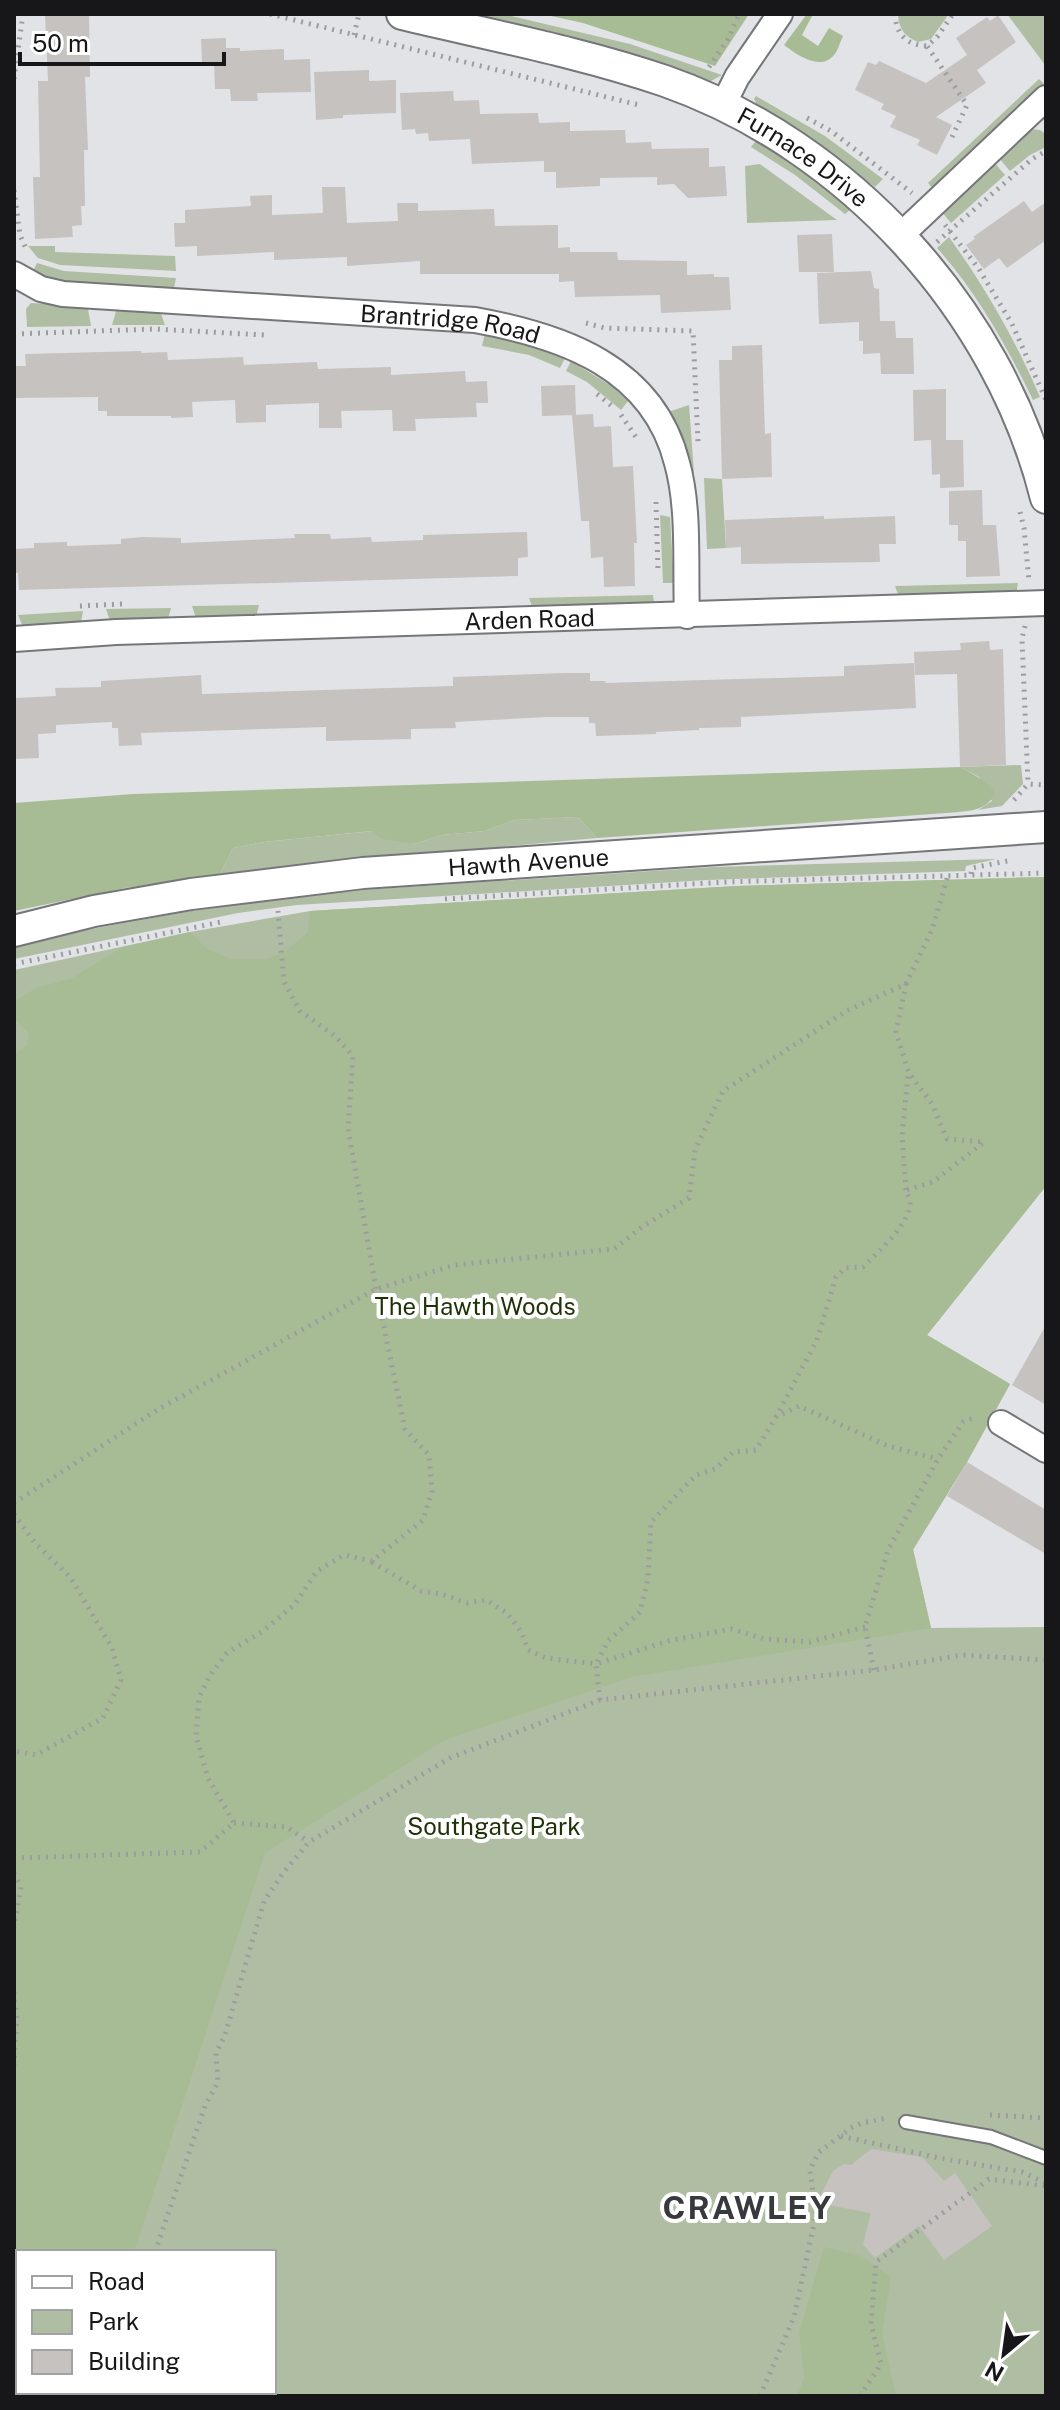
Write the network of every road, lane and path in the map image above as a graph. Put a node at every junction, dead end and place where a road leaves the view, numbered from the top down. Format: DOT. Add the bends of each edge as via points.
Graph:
graph roads {
  1 [pos="23,14"];
  2 [pos="270,14"];
  3 [pos="359,14"];
  4 [pos="402,14"];
  5 [pos="739,14"];
  6 [pos="780,14"];
  7 [pos="895,14"];
  8 [pos="953,14"];
  9 [pos="354,35"];
  10 [pos="927,46"];
  11 [pos="709,67"];
  12 [pos="14,79"];
  13 [pos="723,105"];
  14 [pos="1043,107"];
  15 [pos="651,109"];
  16 [pos="952,137"];
  17 [pos="1046,151"];
  18 [pos="14,190"];
  19 [pos="909,247"];
  20 [pos="33,258"];
  21 [pos="14,274"];
  22 [pos="575,321"];
  23 [pos="14,334"];
  24 [pos="276,336"];
  25 [pos="587,387"];
  26 [pos="644,453"];
  27 [pos="698,453"];
  28 [pos="655,497"];
  29 [pos="1032,500"];
  30 [pos="1029,579"];
  31 [pos="1013,580"];
  32 [pos="686,590"];
  33 [pos="1038,604"];
  34 [pos="687,616"];
  35 [pos="14,639"];
  36 [pos="1028,784"];
  37 [pos="1046,827"];
  38 [pos="1013,860"];
  39 [pos="1046,873"];
  40 [pos="948,875"];
  41 [pos="1012,875"];
  42 [pos="440,899"];
  43 [pos="288,909"];
  44 [pos="278,911"];
  45 [pos="262,914"];
  46 [pos="231,920"];
  47 [pos="14,931"];
  48 [pos="14,964"];
  49 [pos="906,984"];
  50 [pos="909,1073"];
  51 [pos="906,1190"];
  52 [pos="376,1289"];
  53 [pos="776,1417"];
  54 [pos="1001,1423"];
  55 [pos="1046,1450"];
  56 [pos="938,1459"];
  57 [pos="14,1503"];
  58 [pos="14,1514"];
  59 [pos="372,1561"];
  60 [pos="865,1627"];
  61 [pos="1046,1660"];
  62 [pos="596,1664"];
  63 [pos="874,1670"];
  64 [pos="600,1700"];
  65 [pos="14,1751"];
  66 [pos="234,1823"];
  67 [pos="309,1842"];
  68 [pos="14,1858"];
  69 [pos="14,1873"];
  70 [pos="14,1928"];
  71 [pos="14,1992"];
  72 [pos="14,2065"];
  73 [pos="894,2113"];
  74 [pos="982,2114"];
  75 [pos="1046,2118"];
  76 [pos="906,2122"];
  77 [pos="841,2136"];
  78 [pos="1046,2158"];
  79 [pos="1046,2184"];
  80 [pos="156,2250"];
  81 [pos="760,2396"];
  82 [pos="860,2396"];
  1 -- 12 [label="path"];
  2 -- 9 [label="path"];
  3 -- 9 [label="path"];
  4 -- 13 [label="street, Furnace Drive" via="611,65"];
  5 -- 11 [label="path"];
  6 -- 13 [label="street"];
  7 -- 10 [label="path" via="901,36"];
  8 -- 10 [label="path"];
  9 -- 15 [label="path"];
  10 -- 16 [label="path" via="967,105"];
  13 -- 19 [label="street, Furnace Drive" via="822,165 864,199"];
  14 -- 19 [label="street"];
  17 -- 19 [label="path"];
  18 -- 20 [label="path" via="20,235"];
  19 -- 29 [label="street, Furnace Drive" via="942,285 1002,381 1025,432"];
  21 -- 32 [label="street, Brantridge Road" via="63,294 475,320 526,331 579,351 635,386 667,434 682,491"];
  22 -- 27 [label="path" via="605,328 693,331"];
  23 -- 24 [label="path" via="154,329"];
  25 -- 26 [label="path" via="621,415"];
  28 -- 32 [label="path" via="659,591"];
  29 -- 30 [label="path" via="1024,528"];
  30 -- 31 [label="path"];
  30 -- 33 [label="path"];
  32 -- 34 [label="street, Brantridge Road"];
  33 -- 34 [label="street, Arden Road"];
  33 -- 36 [label="path" via="1022,638"];
  34 -- 35 [label="street, Arden Road"];
  37 -- 47 [label="street, Hawth Avenue" via="363,873 191,894"];
  38 -- 41 [label="path"];
  39 -- 41 [label="path"];
  40 -- 41 [label="path"];
  40 -- 42 [label="path"];
  40 -- 49 [label="path" via="932,930"];
  43 -- 44 [label="path"];
  44 -- 45 [label="path"];
  44 -- 52 [label="path" via="284,982 300,1011 353,1056 348,1128"];
  46 -- 48 [label="path"];
  49 -- 50 [label="path" via="896,1032"];
  49 -- 52 [label="path" via="848,1010 723,1091 695,1150 689,1198 614,1249 455,1265"];
  50 -- 51 [label="path" via="902,1136"];
  50 -- 51 [label="path" via="932,1104 947,1139 984,1142 933,1182"];
  51 -- 53 [label="path" via="910,1203 905,1218 886,1244 863,1267 845,1268 836,1277 817,1340"];
  52 -- 57 [label="path" via="157,1410"];
  52 -- 59 [label="path" via="405,1429 429,1455 432,1491 423,1520"];
  53 -- 56 [label="path" via="799,1406 888,1446"];
  53 -- 62 [label="path" via="756,1450 733,1452 715,1469 696,1475 651,1522 640,1612 608,1641"];
  54 -- 55 [label="street"];
  54 -- 56 [label="path" via="980,1416 963,1422"];
  56 -- 60 [label="path" via="888,1550"];
  58 -- 65 [label="path" via="71,1578 112,1648 121,1680 103,1718 36,1755"];
  59 -- 62 [label="path" via="421,1591 467,1603 486,1600 507,1613 528,1650 546,1658"];
  59 -- 66 [label="path" via="344,1555 317,1571 295,1604 227,1653 211,1674 199,1697 196,1736 208,1778"];
  60 -- 62 [label="path" via="810,1642 765,1639 731,1629 668,1641"];
  60 -- 63 [label="path"];
  61 -- 63 [label="path" via="962,1655"];
  62 -- 64 [label="path"];
  63 -- 64 [label="path"];
  64 -- 67 [label="path" via="450,1758"];
  66 -- 67 [label="path" via="287,1827"];
  66 -- 68 [label="path" via="200,1852"];
  67 -- 80 [label="path" via="264,1901 216,2053 218,2082"];
  69 -- 70 [label="path" via="21,1887"];
  71 -- 72 [label="path"];
  73 -- 77 [label="path"];
  74 -- 75 [label="path"];
  76 -- 78 [label="lane" via="991,2137"];
  77 -- 79 [label="path" via="1022,2172"];
  77 -- 81 [label="path" via="819,2152 810,2171 816,2214 794,2317"];
  79 -- 82 [label="path" via="989,2179 876,2262 871,2324 881,2364"];
}
